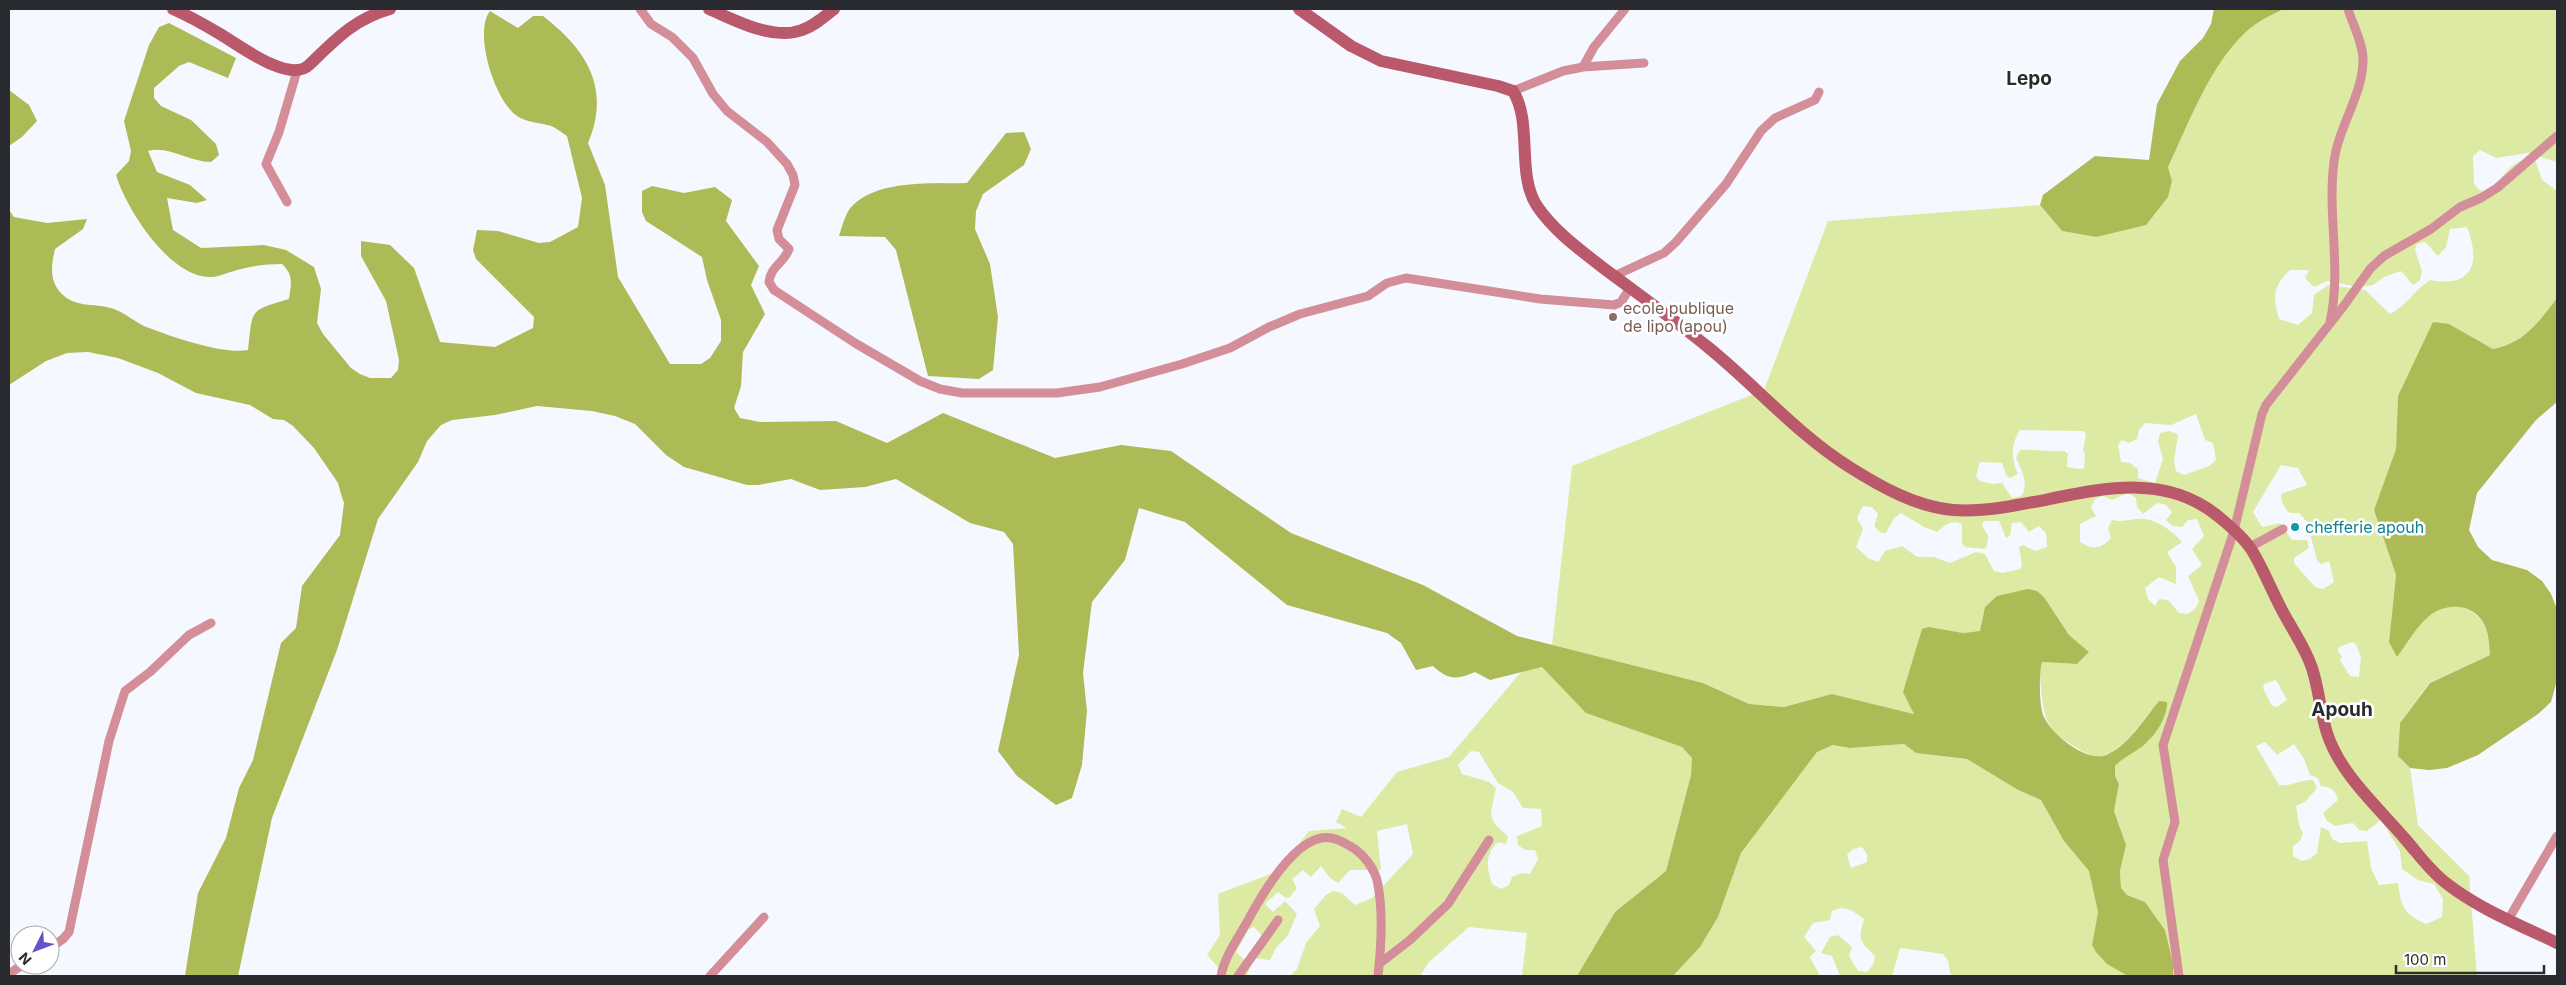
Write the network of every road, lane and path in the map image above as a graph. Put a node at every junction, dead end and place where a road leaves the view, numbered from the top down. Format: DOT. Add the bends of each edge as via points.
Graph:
graph roads {
  1 [pos="173,9"];
  2 [pos="390,9"];
  3 [pos="640,9"];
  4 [pos="709,9"];
  5 [pos="834,9"];
  6 [pos="1299,9"];
  7 [pos="1625,9"];
  8 [pos="2348,9"];
  9 [pos="1644,63"];
  10 [pos="1583,67"];
  11 [pos="297,71"];
  12 [pos="1513,91"];
  13 [pos="1819,92"];
  14 [pos="2557,136"];
  15 [pos="287,202"];
  16 [pos="1614,276"];
  17 [pos="1630,288"];
  18 [pos="2330,322"];
  19 [pos="2283,529"];
  20 [pos="2234,531"];
  21 [pos="2250,547"];
  22 [pos="212,623"];
  23 [pos="2557,836"];
  24 [pos="1489,840"];
  25 [pos="764,917"];
  26 [pos="1278,920"];
  27 [pos="2508,920"];
  28 [pos="60,941"];
  29 [pos="2557,943"];
  30 [pos="1379,964"];
  31 [pos="710,976"];
  32 [pos="1221,976"];
  33 [pos="1238,976"];
  34 [pos="1378,976"];
  35 [pos="2179,976"];
  1 -- 11 [label="street" via="253,55"];
  2 -- 11 [label="street" via="350,27 330,42 308,66"];
  3 -- 17 [label="street" via="651,24 672,37 693,58 727,111 767,142 793,175 794,185 777,230 779,239 789,250 769,274 768,282 774,290 855,343 940,389 995,394 1057,393 1100,387 1230,348 1269,327 1308,312 1368,296 1397,279 1540,299 1614,305 1621,302"];
  4 -- 5 [label="street" via="750,26 789,34 810,26"];
  6 -- 12 [label="street" via="1351,46 1382,62"];
  7 -- 10 [label="street" via="1594,47"];
  8 -- 18 [label="street" via="2363,60 2360,80 2334,161 2336,278"];
  9 -- 10 [label="street"];
  10 -- 12 [label="street" via="1554,73"];
  11 -- 15 [label="street" via="266,164"];
  12 -- 16 [label="street" via="1519,104 1528,182 1534,202 1556,229"];
  13 -- 16 [label="street" via="1815,100 1775,118 1761,131 1726,184 1664,253"];
  14 -- 18 [label="street" via="2497,188 2460,207 2431,229 2384,256 2370,268"];
  16 -- 17 [label="street"];
  17 -- 20 [label="street" via="1709,348 1820,447 1908,499 1949,510 1970,510 2031,504 2100,489 2154,488 2198,502"];
  18 -- 20 [label="street" via="2266,405"];
  19 -- 21 [label="street"];
  20 -- 21 [label="street"];
  20 -- 35 [label="street" via="2163,745 2175,822 2163,860"];
  21 -- 27 [label="street" via="2310,663 2326,732 2337,756 2434,873"];
  22 -- 28 [label="street" via="189,635 125,691 109,741 69,932"];
  23 -- 27 [label="street"];
  24 -- 30 [label="street" via="1448,904"];
  25 -- 31 [label="street"];
  26 -- 33 [label="street"];
  27 -- 29 [label="street"];
  30 -- 32 [label="street" via="1378,884 1370,866 1358,851 1348,845 1321,838 1306,845 1284,865 1257,904"];
  30 -- 34 [label="street"];
}
